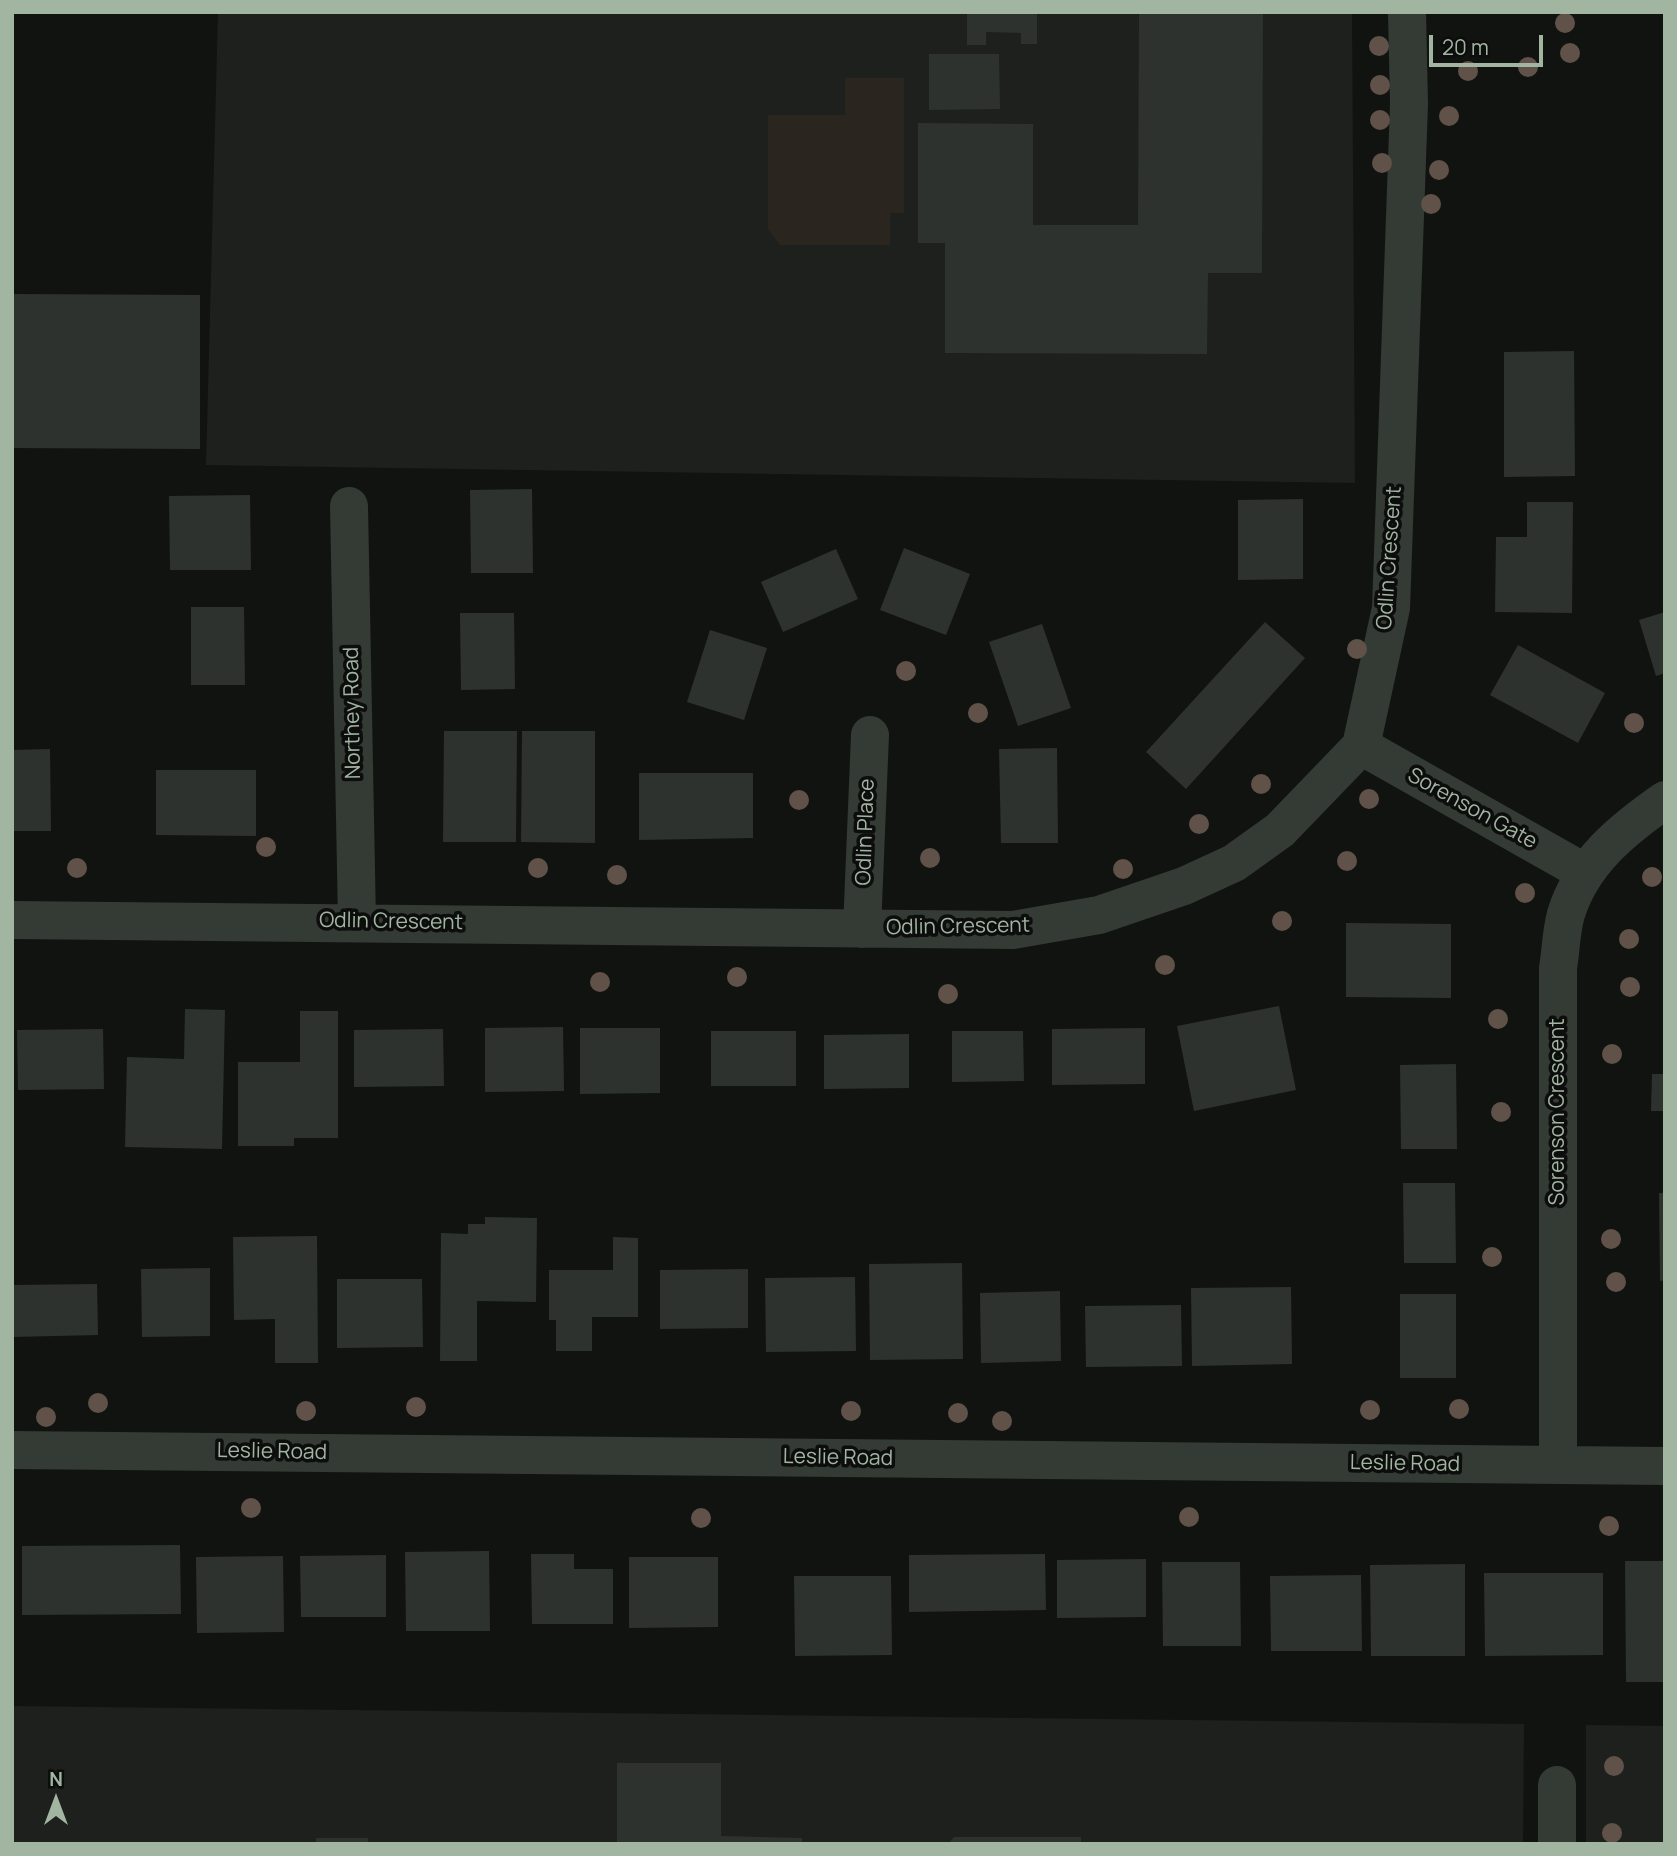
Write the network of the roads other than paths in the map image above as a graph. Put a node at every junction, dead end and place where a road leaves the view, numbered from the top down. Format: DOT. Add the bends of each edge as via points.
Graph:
graph roads {
  1 [pos="1407,12"];
  2 [pos="349,506"];
  3 [pos="870,735"];
  4 [pos="1361,746"];
  5 [pos="1665,800"];
  6 [pos="1584,872"];
  7 [pos="12,920"];
  8 [pos="357,921"];
  9 [pos="862,929"];
  10 [pos="12,1450"];
  11 [pos="1558,1465"];
  12 [pos="1665,1466"];
  13 [pos="1557,1785"];
  14 [pos="1558,1844"];
  1 -- 4 [label="street, Odlin Crescent" via="1409,104 1391,608"];
  2 -- 8 [label="street, Northey Road"];
  3 -- 9 [label="street, Odlin Place"];
  4 -- 6 [label="street, Sorenson Gate"];
  4 -- 9 [label="street, Odlin Crescent" via="1280,830 1234,863 1184,886 1099,915 1013,930"];
  5 -- 6 [label="street, Sorenson Crescent" via="1628,826"];
  6 -- 11 [label="street, Sorenson Crescent" via="1566,915 1558,968"];
  7 -- 8 [label="street, Odlin Crescent"];
  8 -- 9 [label="street, Odlin Crescent"];
  10 -- 11 [label="street, Leslie Road"];
  11 -- 12 [label="street, Leslie Road"];
  13 -- 14 [label="street"];
}
